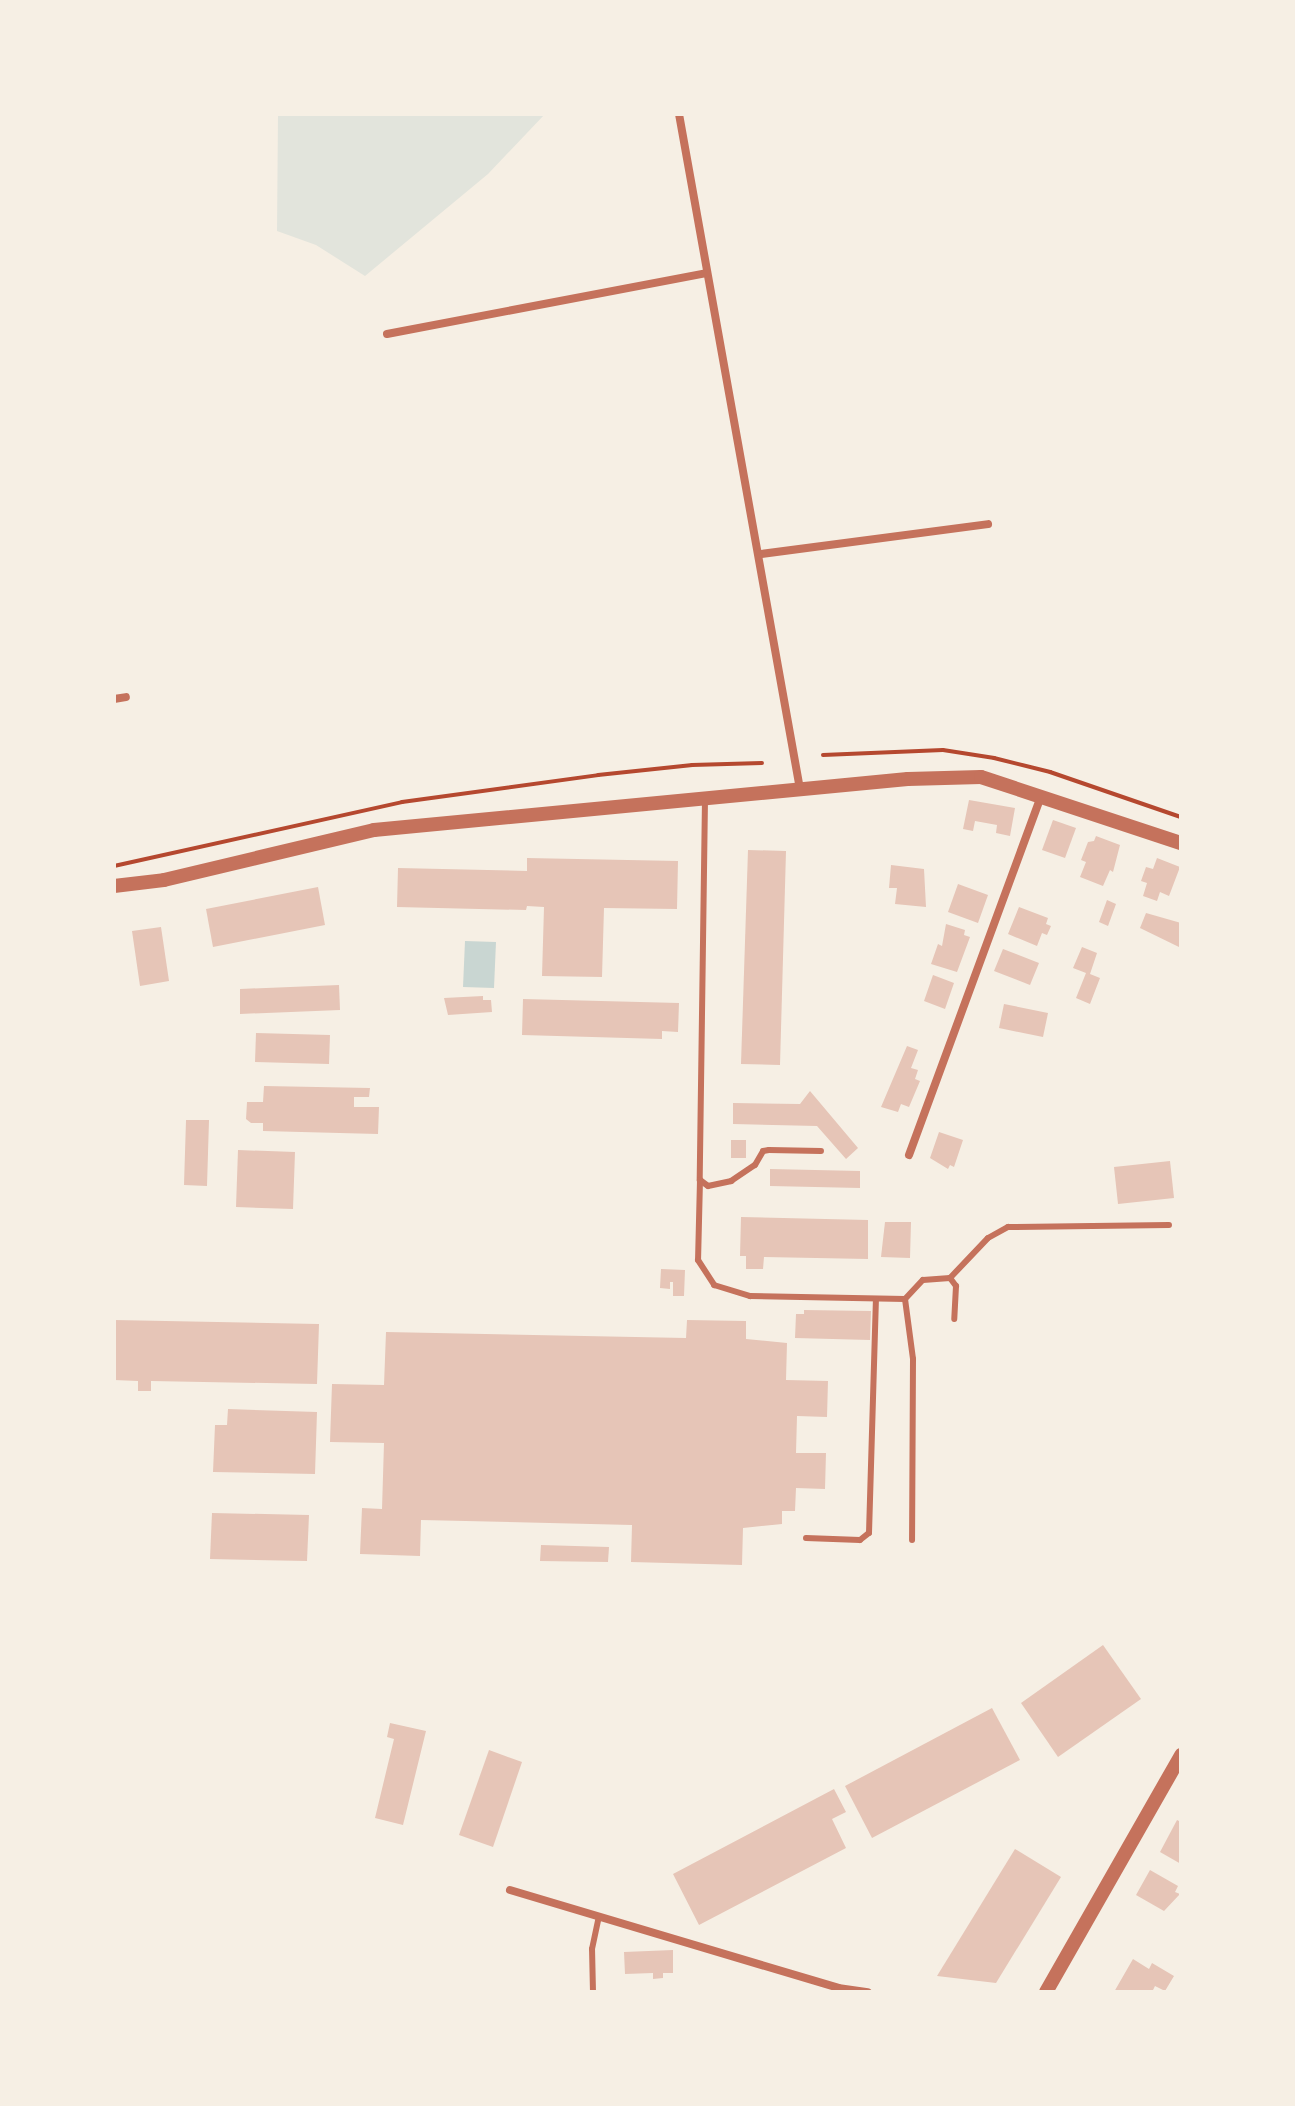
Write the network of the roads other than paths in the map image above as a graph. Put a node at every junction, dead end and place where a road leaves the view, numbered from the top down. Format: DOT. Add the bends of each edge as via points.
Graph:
graph roads {
  1 [pos="679,114"];
  2 [pos="706,273"];
  3 [pos="387,334"];
  4 [pos="988,524"];
  5 [pos="761,554"];
  6 [pos="126,697"];
  7 [pos="114,699"];
  8 [pos="800,789"];
  9 [pos="1041,797"];
  10 [pos="705,799"];
  11 [pos="1181,843"];
  12 [pos="114,886"];
  13 [pos="821,1151"];
  14 [pos="909,1155"];
  15 [pos="700,1180"];
  16 [pos="1169,1225"];
  17 [pos="950,1278"];
  18 [pos="876,1299"];
  19 [pos="905,1299"];
  20 [pos="954,1319"];
  21 [pos="806,1538"];
  22 [pos="912,1540"];
  23 [pos="1181,1755"];
  24 [pos="510,1890"];
  25 [pos="599,1917"];
  26 [pos="593,1992"];
  27 [pos="868,1992"];
  28 [pos="1046,1992"];
  1 -- 2 [label="street"];
  2 -- 3 [label="street"];
  2 -- 5 [label="street"];
  4 -- 5 [label="street"];
  5 -- 8 [label="street"];
  6 -- 7 [label="street"];
  8 -- 9 [label="street" via="981,777"];
  8 -- 10 [label="street"];
  9 -- 11 [label="street"];
  9 -- 14 [label="street"];
  10 -- 12 [label="street" via="374,830 164,880"];
  10 -- 15 [label="lane"];
  13 -- 15 [label="lane" via="763,1151 755,1165 731,1181 708,1186"];
  15 -- 18 [label="lane" via="698,1260 714,1285 750,1296"];
  16 -- 17 [label="lane" via="1008,1227 988,1238"];
  17 -- 19 [label="lane" via="923,1280"];
  17 -- 20 [label="lane" via="956,1286"];
  18 -- 19 [label="lane"];
  18 -- 21 [label="lane" via="869,1533 860,1540"];
  19 -- 22 [label="lane" via="913,1359"];
  23 -- 28 [label="street"];
  24 -- 25 [label="street"];
  25 -- 26 [label="lane" via="592,1949"];
  25 -- 27 [label="street" via="838,1988"];
}
